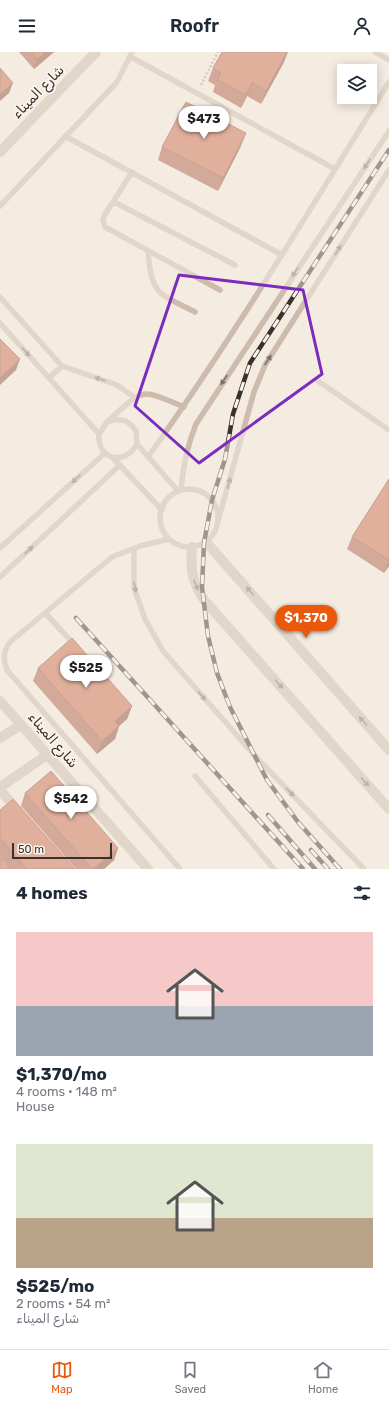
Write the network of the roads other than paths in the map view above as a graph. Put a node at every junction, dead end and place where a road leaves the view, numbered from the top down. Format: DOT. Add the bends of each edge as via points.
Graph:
graph roads {
  1 [pos="96,52"];
  2 [pos="375,52"];
  3 [pos="131,54"];
  4 [pos="389,60"];
  5 [pos="389,82"];
  6 [pos="389,131"];
  7 [pos="65,136"];
  8 [pos="0,152"];
  9 [pos="335,169"];
  10 [pos="389,170"];
  11 [pos="132,172"];
  12 [pos="114,202"];
  13 [pos="0,206"];
  14 [pos="148,250"];
  15 [pos="282,255"];
  16 [pos="235,265"];
  17 [pos="220,290"];
  18 [pos="0,297"];
  19 [pos="194,312"];
  20 [pos="0,323"];
  21 [pos="62,366"];
  22 [pos="49,378"];
  23 [pos="318,381"];
  24 [pos="134,398"];
  25 [pos="184,407"];
  26 [pos="107,422"];
  27 [pos="389,430"];
  28 [pos="99,434"];
  29 [pos="136,444"];
  30 [pos="105,453"];
  31 [pos="148,457"];
  32 [pos="113,458"];
  33 [pos="120,465"];
  34 [pos="180,491"];
  35 [pos="162,510"];
  36 [pos="218,521"];
  37 [pos="169,538"];
  38 [pos="206,542"];
  39 [pos="192,547"];
  40 [pos="0,548"];
  41 [pos="134,548"];
  42 [pos="0,577"];
  43 [pos="45,613"];
  44 [pos="76,647"];
  45 [pos="0,701"];
  46 [pos="21,725"];
  47 [pos="0,738"];
  48 [pos="389,750"];
  49 [pos="47,755"];
  50 [pos="196,776"];
  51 [pos="0,789"];
  52 [pos="389,809"];
  53 [pos="26,820"];
  54 [pos="148,869"];
  55 [pos="180,869"];
  56 [pos="274,869"];
  57 [pos="364,869"];
  1 -- 8 [label="street, شارع الميناء"];
  2 -- 4 [label="lane"];
  3 -- 7 [label="lane" via="117,82"];
  3 -- 9 [label="lane"];
  5 -- 9 [label="lane"];
  6 -- 34 [label="lane, one-way" via="196,424 188,445"];
  7 -- 11 [label="lane"];
  7 -- 13 [label="lane"];
  9 -- 15 [label="lane"];
  36 -- 10 [label="lane, one-way" via="254,392 265,365"];
  11 -- 12 [label="lane"];
  11 -- 15 [label="lane"];
  12 -- 14 [label="lane" via="103,220 105,227"];
  12 -- 16 [label="lane"];
  14 -- 17 [label="lane"];
  14 -- 19 [label="lane" via="153,280 161,293"];
  15 -- 25 [label="lane"];
  18 -- 21 [label="lane"];
  20 -- 22 [label="lane, one-way"];
  21 -- 22 [label="lane"];
  24 -- 21 [label="lane, one-way" via="117,385"];
  22 -- 28 [label="lane"];
  23 -- 27 [label="lane"];
  24 -- 25 [label="lane" via="140,394 153,394"];
  24 -- 26 [label="lane"];
  25 -- 31 [label="lane"];
  26 -- 28 [label="lane"];
  26 -- 29 [label="lane" via="120,419 132,426 136,431"];
  28 -- 30 [label="lane" via="98,441"];
  29 -- 31 [label="lane"];
  29 -- 32 [label="lane" via="127,456"];
  30 -- 32 [label="lane"];
  30 -- 40 [label="lane, one-way"];
  31 -- 34 [label="lane"];
  32 -- 33 [label="lane"];
  33 -- 35 [label="lane"];
  42 -- 33 [label="lane, one-way"];
  34 -- 35 [label="lane" via="171,496"];
  34 -- 36 [label="lane" via="191,489 208,496 218,511"];
  35 -- 37 [label="lane" via="161,525"];
  36 -- 38 [label="lane" via="212,536"];
  37 -- 39 [label="lane" via="176,544"];
  37 -- 41 [label="lane"];
  38 -- 39 [label="lane"];
  48 -- 38 [label="street, one-way"];
  39 -- 52 [label="street, one-way" via="190,566 195,586 204,600"];
  41 -- 43 [label="lane" via="112,557"];
  41 -- 57 [label="lane, one-way" via="134,588 145,619 163,651 256,757"];
  43 -- 44 [label="lane"];
  43 -- 55 [label="lane" via="5,650 4,661 7,670"];
  45 -- 46 [label="street, شارع الميناء"];
  46 -- 47 [label="street"];
  46 -- 49 [label="street, شارع الميناء"];
  49 -- 51 [label="street"];
  49 -- 54 [label="street, شارع الميناء"];
  50 -- 56 [label="lane"];
  51 -- 53 [label="street"];
}
